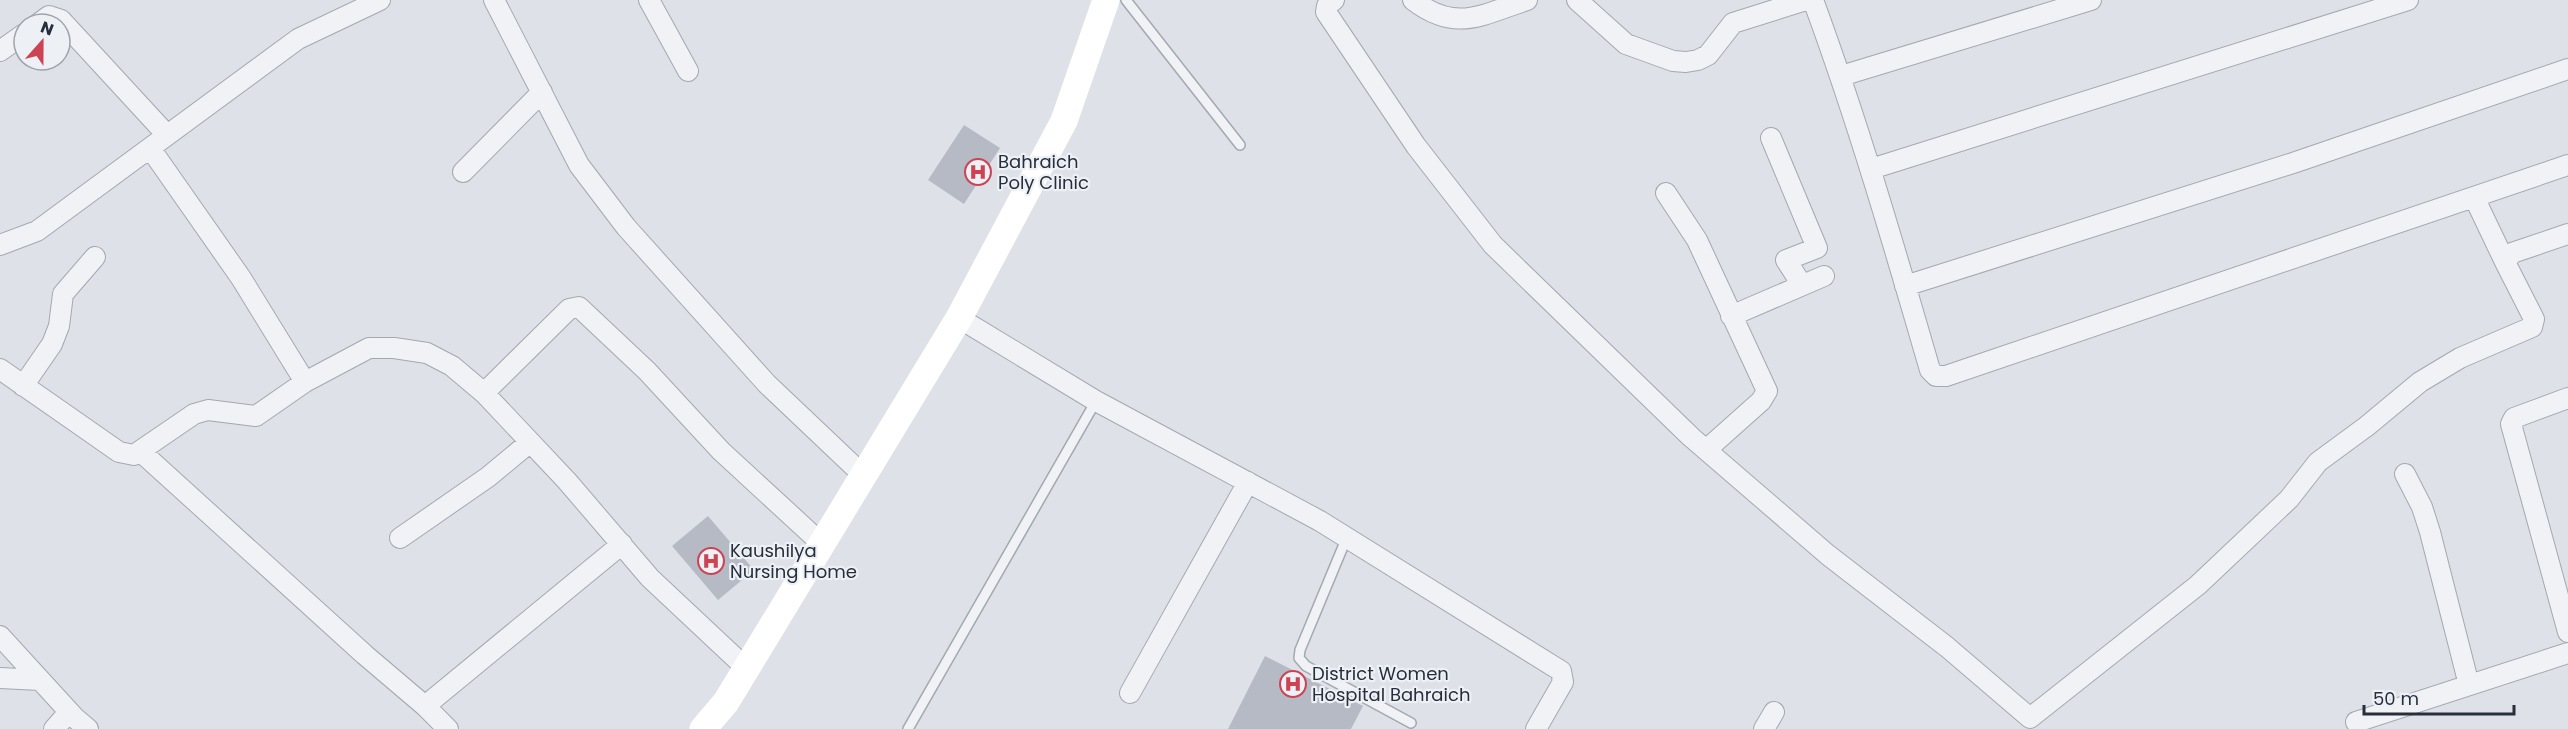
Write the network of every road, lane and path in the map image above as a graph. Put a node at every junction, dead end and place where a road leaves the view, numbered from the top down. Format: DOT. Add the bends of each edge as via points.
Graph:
graph roads {
  1 [pos="380,0"];
  2 [pos="494,0"];
  3 [pos="649,0"];
  4 [pos="1106,0"];
  5 [pos="1126,0"];
  6 [pos="1334,0"];
  7 [pos="1527,0"];
  8 [pos="1577,0"];
  9 [pos="1806,0"];
  10 [pos="1813,0"];
  11 [pos="2091,0"];
  12 [pos="2408,0"];
  13 [pos="1421,2"];
  14 [pos="72,32"];
  15 [pos="2568,69"];
  16 [pos="688,70"];
  17 [pos="1841,76"];
  18 [pos="543,92"];
  19 [pos="167,135"];
  20 [pos="1771,138"];
  21 [pos="1240,145"];
  22 [pos="150,148"];
  23 [pos="2568,165"];
  24 [pos="1871,169"];
  25 [pos="463,172"];
  26 [pos="1666,193"];
  27 [pos="2474,197"];
  28 [pos="2568,234"];
  29 [pos="0,245"];
  30 [pos="95,257"];
  31 [pos="2505,262"];
  32 [pos="1824,276"];
  33 [pos="1802,285"];
  34 [pos="1905,286"];
  35 [pos="1731,316"];
  36 [pos="959,318"];
  37 [pos="0,369"];
  38 [pos="305,382"];
  39 [pos="23,386"];
  40 [pos="484,393"];
  41 [pos="2568,398"];
  42 [pos="1096,401"];
  43 [pos="529,443"];
  44 [pos="1706,450"];
  45 [pos="140,451"];
  46 [pos="2404,474"];
  47 [pos="863,475"];
  48 [pos="1248,482"];
  49 [pos="1347,537"];
  50 [pos="400,538"];
  51 [pos="622,544"];
  52 [pos="822,544"];
  53 [pos="2568,632"];
  54 [pos="0,636"];
  55 [pos="2568,653"];
  56 [pos="746,668"];
  57 [pos="0,678"];
  58 [pos="40,680"];
  59 [pos="2469,685"];
  60 [pos="1130,693"];
  61 [pos="425,706"];
  62 [pos="69,712"];
  63 [pos="2356,722"];
  64 [pos="1411,723"];
  65 [pos="2035,724"];
  66 [pos="54,729"];
  67 [pos="88,729"];
  68 [pos="448,729"];
  69 [pos="703,729"];
  70 [pos="908,729"];
  71 [pos="1536,729"];
  1 -- 19 [label="street" via="298,39"];
  2 -- 18 [label="street"];
  3 -- 16 [label="street"];
  4 -- 36 [label="main road" via="1064,121"];
  5 -- 21 [label="lane"];
  6 -- 44 [label="street" via="1326,12 1416,146 1493,245"];
  7 -- 13 [label="street" via="1454,20 1441,17"];
  8 -- 9 [label="street" via="1626,44 1686,62 1708,55 1733,23"];
  10 -- 17 [label="street"];
  11 -- 17 [label="street"];
  12 -- 24 [label="street"];
  14 -- 19 [label="street"];
  15 -- 34 [label="street" via="2293,163"];
  17 -- 24 [label="street"];
  18 -- 25 [label="street"];
  18 -- 47 [label="street" via="579,165 626,227 767,384"];
  19 -- 22 [label="street"];
  20 -- 33 [label="street" via="1817,248 1786,260"];
  22 -- 29 [label="street" via="37,231"];
  22 -- 38 [label="street" via="241,279"];
  23 -- 27 [label="street"];
  24 -- 34 [label="street"];
  26 -- 35 [label="street" via="1697,240"];
  27 -- 31 [label="street"];
  27 -- 34 [label="street" via="1946,376 1936,376 1930,370"];
  28 -- 31 [label="street" via="2512,253"];
  30 -- 39 [label="street" via="63,294 52,344"];
  31 -- 65 [label="street" via="2535,319 2534,325 2460,358 2420,382 2318,462 2289,499 2198,585"];
  32 -- 33 [label="street"];
  33 -- 35 [label="street"];
  35 -- 44 [label="street" via="1767,391 1761,401"];
  36 -- 42 [label="street"];
  36 -- 47 [label="main road"];
  37 -- 39 [label="street"];
  38 -- 40 [label="street" via="369,348 394,348 427,353 452,366"];
  38 -- 45 [label="street" via="256,416 208,411 194,414"];
  39 -- 45 [label="street" via="119,452 134,455"];
  40 -- 43 [label="street"];
  40 -- 52 [label="street" via="569,309 579,307 647,371 721,451"];
  41 -- 53 [label="street" via="2514,418 2511,424"];
  42 -- 48 [label="street"];
  42 -- 70 [label="lane"];
  43 -- 50 [label="street"];
  43 -- 51 [label="street"];
  44 -- 65 [label="street"];
  45 -- 61 [label="street"];
  46 -- 59 [label="street" via="2422,507"];
  47 -- 52 [label="main road"];
  48 -- 49 [label="street"];
  48 -- 60 [label="street"];
  49 -- 64 [label="lane" via="1299,658 1306,666"];
  49 -- 71 [label="street" via="1561,671 1563,682"];
  51 -- 56 [label="street" via="650,578"];
  51 -- 61 [label="street"];
  52 -- 56 [label="main road"];
  54 -- 58 [label="street"];
  55 -- 59 [label="street"];
  56 -- 69 [label="main road" via="726,702"];
  57 -- 58 [label="street"];
  58 -- 62 [label="street"];
  59 -- 63 [label="street"];
  61 -- 68 [label="street"];
  62 -- 66 [label="street"];
  62 -- 67 [label="street"];
}
